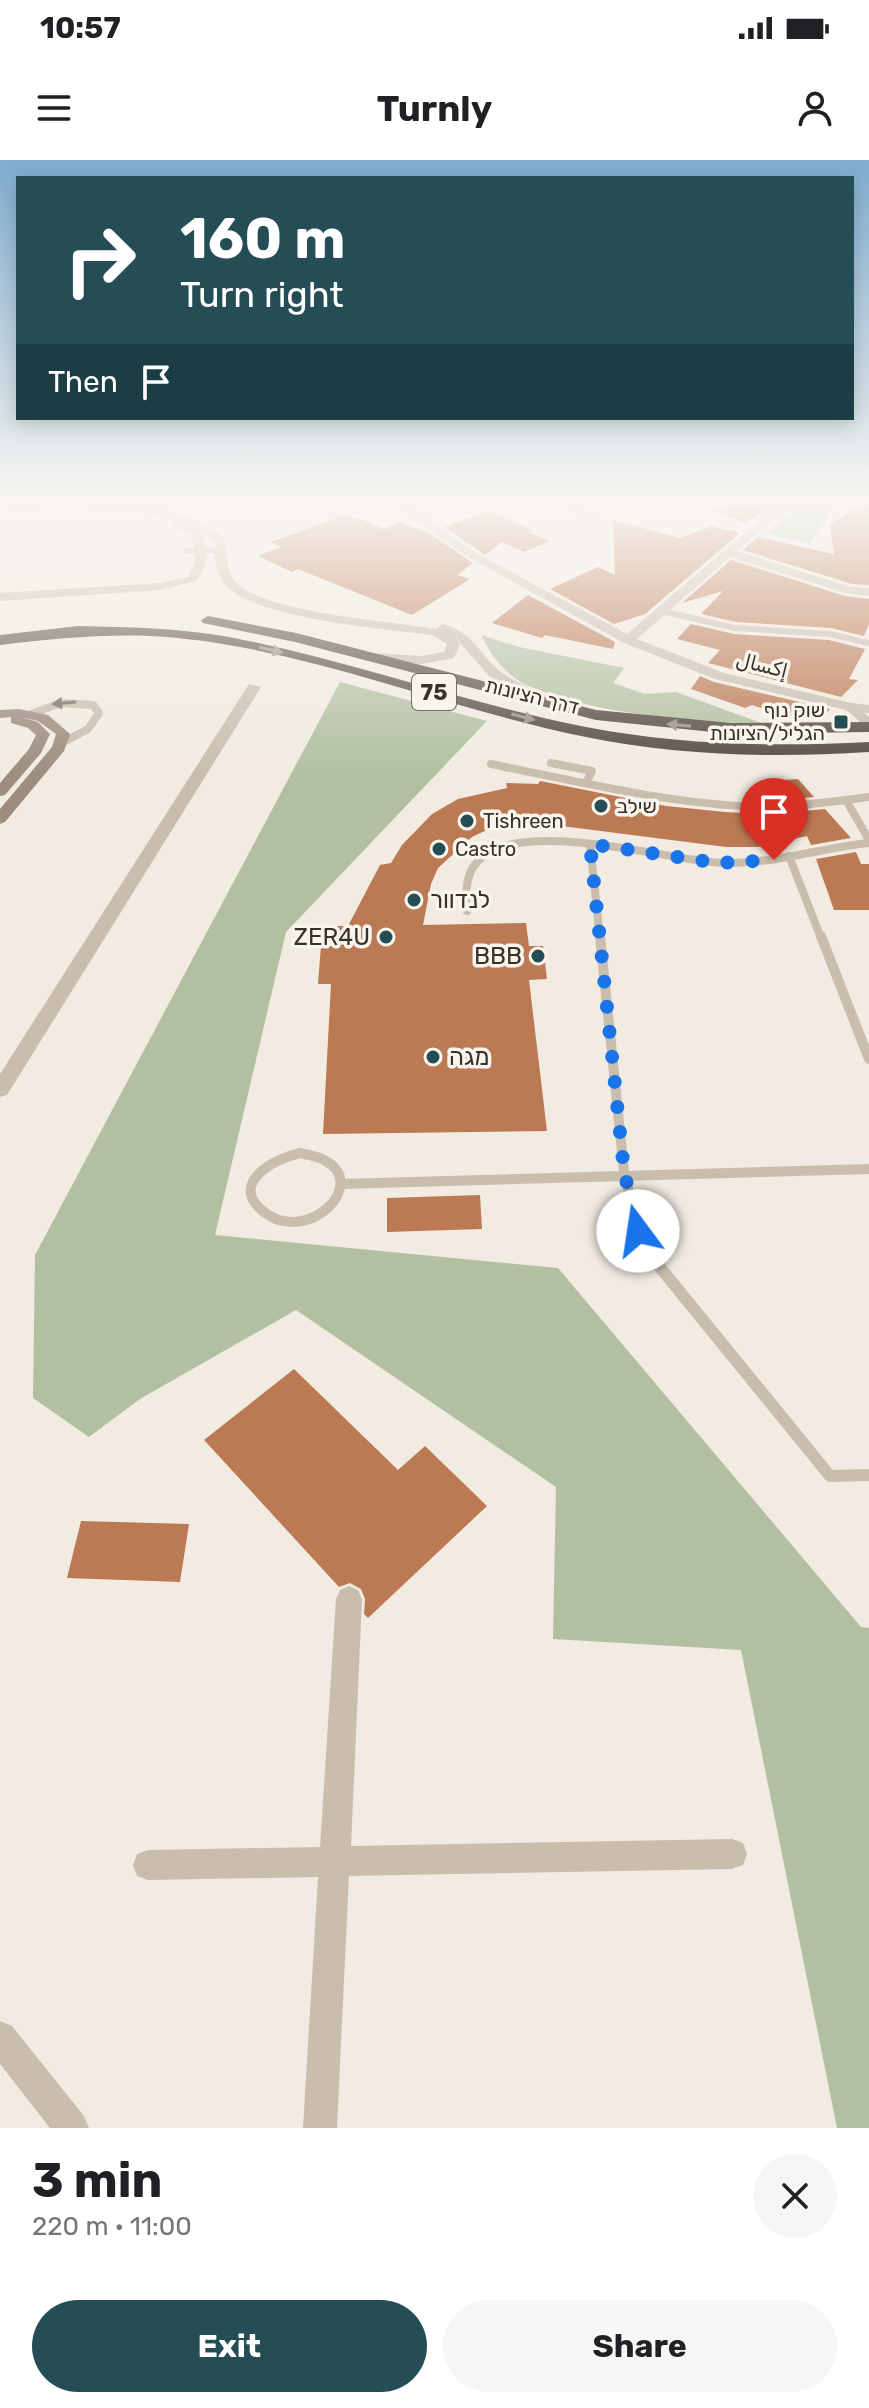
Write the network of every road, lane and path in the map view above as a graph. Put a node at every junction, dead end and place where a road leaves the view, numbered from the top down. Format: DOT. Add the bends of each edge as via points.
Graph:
graph roads {
  1 [pos="76,592"];
  2 [pos="241,592"];
  3 [pos="540,592"];
  4 [pos="684,592"];
  5 [pos="0,597"];
  6 [pos="662,611"];
  7 [pos="111,614"];
  8 [pos="193,618"];
  9 [pos="370,623"];
  10 [pos="0,625"];
  11 [pos="0,640"];
  12 [pos="628,640"];
  13 [pos="869,643"];
  14 [pos="373,657"];
  15 [pos="254,687"];
  16 [pos="551,704"];
  17 [pos="851,707"];
  18 [pos="869,709"];
  19 [pos="31,714"];
  20 [pos="0,716"];
  21 [pos="869,726"];
  22 [pos="60,744"];
  23 [pos="869,747"];
  24 [pos="551,763"];
  25 [pos="491,764"];
  26 [pos="586,783"];
  27 [pos="0,792"];
  28 [pos="869,797"];
  29 [pos="846,800"];
  30 [pos="0,819"];
  31 [pos="869,842"];
  32 [pos="590,844"];
  33 [pos="789,856"];
  34 [pos="467,911"];
  35 [pos="869,1059"];
  36 [pos="0,1090"];
  37 [pos="869,1169"];
  38 [pos="625,1176"];
  39 [pos="342,1184"];
  40 [pos="869,1475"];
  41 [pos="349,1599"];
  42 [pos="732,1854"];
  43 [pos="335,1863"];
  44 [pos="148,1865"];
  45 [pos="0,2038"];
  46 [pos="72,2128"];
  47 [pos="320,2128"];
  1 -- 5 [label="street"];
  2 -- 9 [label="street" via="279,606"];
  3 -- 12 [label="street, إكسال"];
  4 -- 6 [label="street"];
  6 -- 12 [label="street"];
  6 -- 13 [label="lane" via="735,628 830,634"];
  7 -- 10 [label="highway"];
  8 -- 14 [label="highway, דרך הציונות / 75"];
  9 -- 14 [label="street" via="434,632 454,644 449,655 438,658"];
  9 -- 16 [label="street" via="459,632 494,673"];
  11 -- 23 [label="highway, דרך הציונות / 75, one-way" via="95,629 191,634 586,732 742,750"];
  12 -- 17 [label="street, إكسال" via="720,676"];
  14 -- 16 [label="highway, דרך הציונות / 75"];
  15 -- 36 [label="street"];
  21 -- 16 [label="highway, דרך הציונות / 75, one-way" via="690,727"];
  17 -- 18 [label="lane"];
  17 -- 21 [label="street"];
  19 -- 20 [label="street"];
  19 -- 22 [label="street" via="53,721 63,734"];
  22 -- 19 [label="lane, one-way" via="95,723 99,713 93,705 56,702"];
  20 -- 27 [label="street" via="33,725 43,734"];
  22 -- 30 [label="street"];
  24 -- 26 [label="lane" via="592,771"];
  25 -- 26 [label="lane"];
  26 -- 29 [label="lane" via="643,795 761,807"];
  28 -- 29 [label="lane"];
  29 -- 31 [label="lane"];
  31 -- 33 [label="lane"];
  32 -- 33 [label="lane" via="718,863"];
  32 -- 34 [label="lane" via="544,841 489,854 469,876"];
  32 -- 38 [label="lane"];
  33 -- 35 [label="lane"];
  37 -- 38 [label="lane"];
  38 -- 39 [label="lane"];
  38 -- 40 [label="lane" via="638,1231 650,1255 821,1466 830,1476"];
  39 -- 39 [label="lane" via="331,1163 300,1153 271,1160 255,1176 253,1200 272,1218 299,1222 328,1211"];
  41 -- 43 [label="street"];
  42 -- 43 [label="street"];
  43 -- 44 [label="street"];
  43 -- 47 [label="street"];
  45 -- 46 [label="street"];
}
